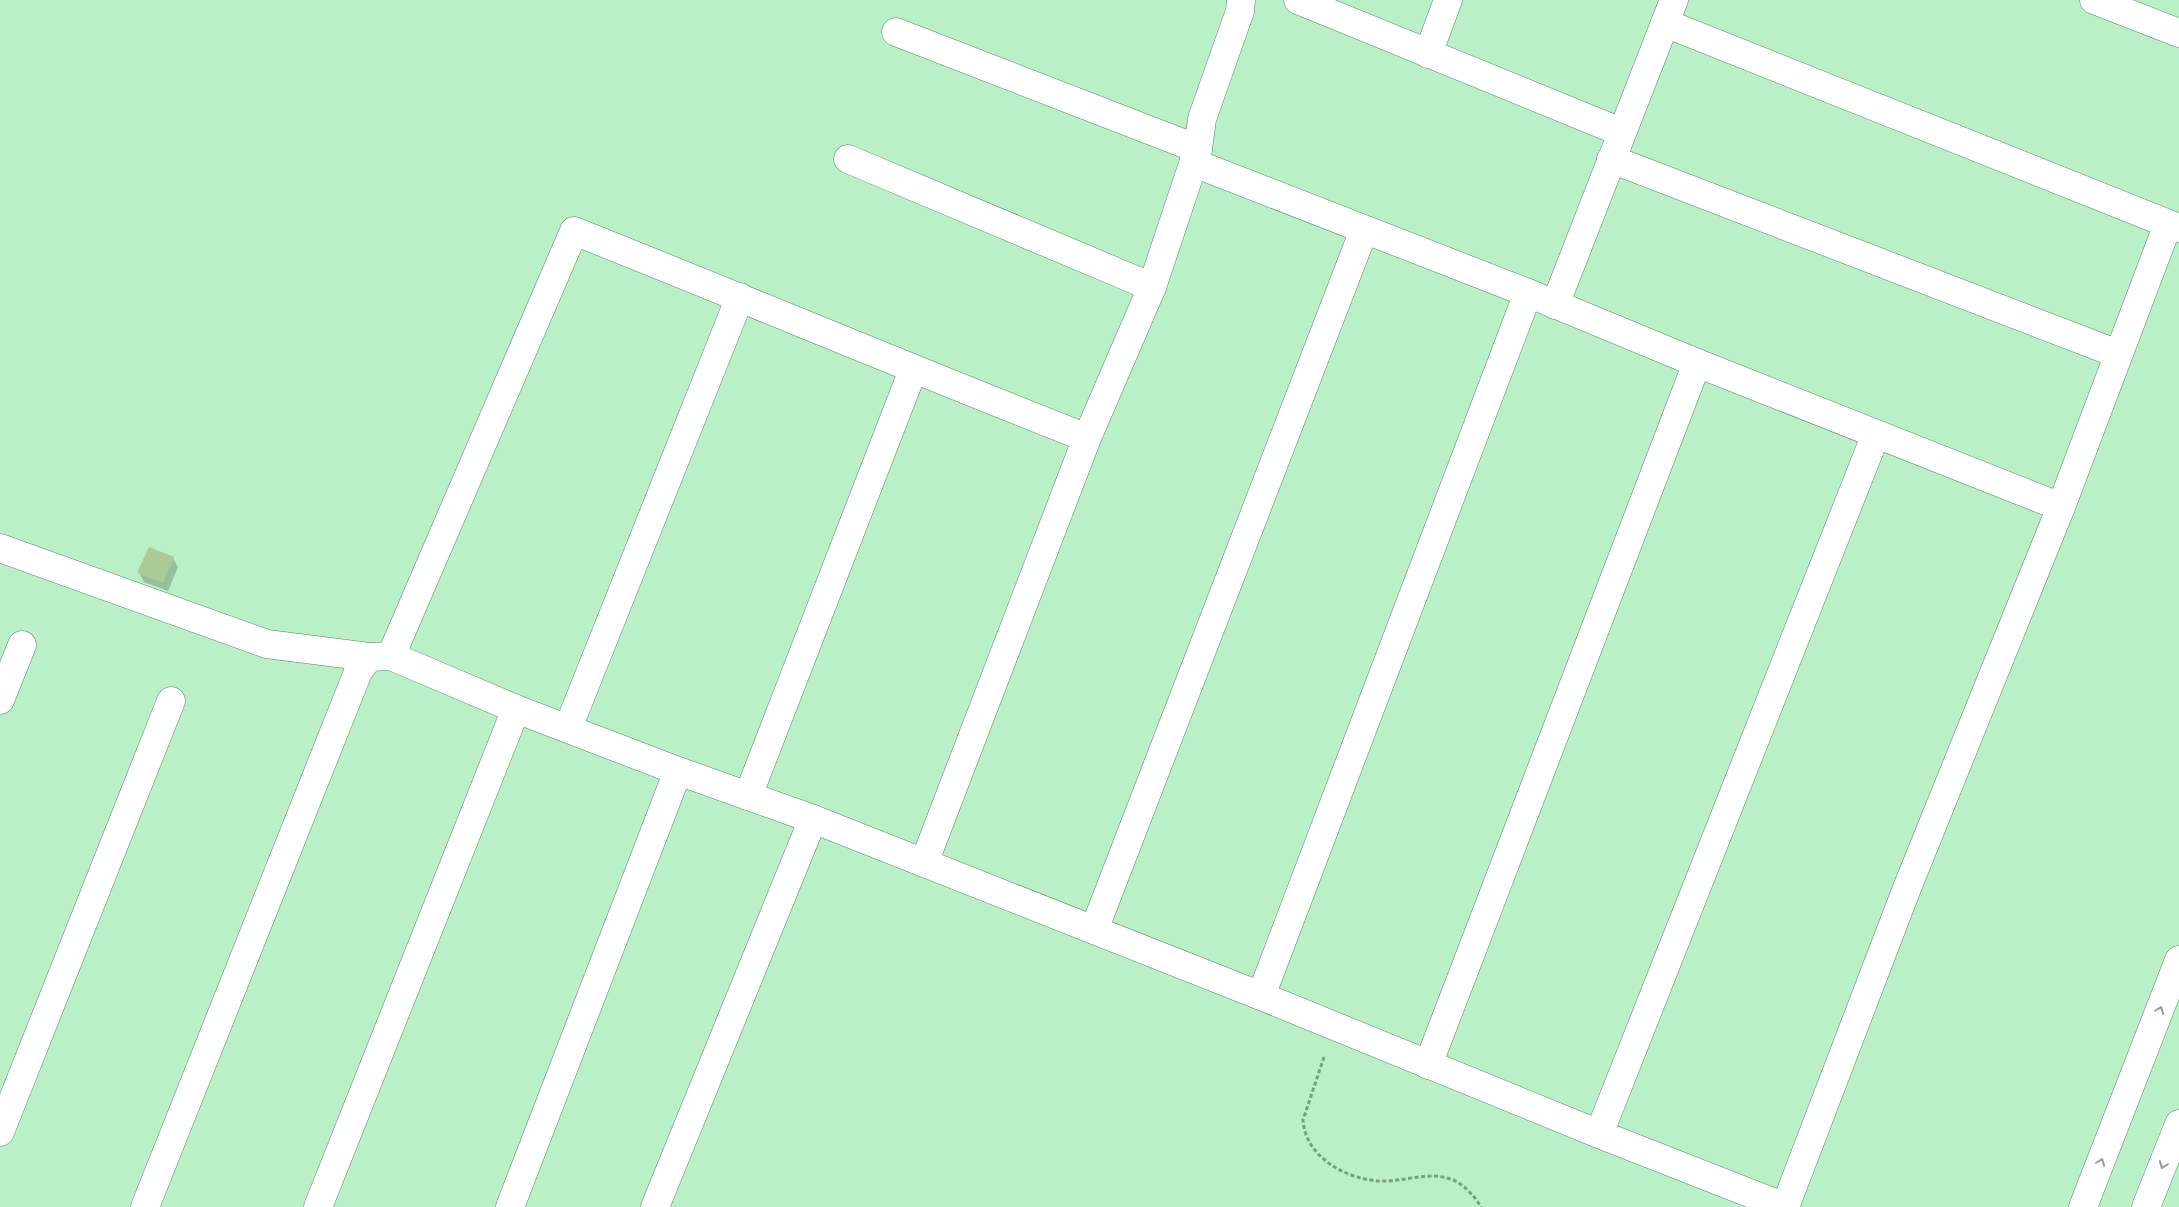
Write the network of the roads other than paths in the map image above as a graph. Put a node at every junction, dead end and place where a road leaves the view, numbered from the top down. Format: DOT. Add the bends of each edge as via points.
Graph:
graph roads {
  1 [pos="1241,0"];
  2 [pos="1298,0"];
  3 [pos="1448,0"];
  4 [pos="2094,0"];
  5 [pos="1670,12"];
  6 [pos="896,32"];
  7 [pos="2179,33"];
  8 [pos="1428,54"];
  9 [pos="1621,132"];
  10 [pos="1196,156"];
  11 [pos="848,159"];
  12 [pos="1611,159"];
  13 [pos="2174,226"];
  14 [pos="1364,230"];
  15 [pos="1152,287"];
  16 [pos="1528,293"];
  17 [pos="740,297"];
  18 [pos="1555,305"];
  19 [pos="2118,354"];
  20 [pos="1697,363"];
  21 [pos="913,370"];
  22 [pos="1876,434"];
  23 [pos="1087,438"];
  24 [pos="2061,507"];
  25 [pos="0,548"];
  26 [pos="22,645"];
  27 [pos="380,657"];
  28 [pos="0,700"];
  29 [pos="171,701"];
  30 [pos="516,709"];
  31 [pos="568,728"];
  32 [pos="678,771"];
  33 [pos="748,796"];
  34 [pos="813,819"];
  35 [pos="924,863"];
  36 [pos="1094,930"];
  37 [pos="2179,960"];
  38 [pos="1261,996"];
  39 [pos="1428,1065"];
  40 [pos="2179,1124"];
  41 [pos="0,1132"];
  42 [pos="1599,1134"];
  43 [pos="322,1206"];
  44 [pos="145,1207"];
  45 [pos="510,1207"];
  46 [pos="655,1207"];
  47 [pos="2083,1207"];
  48 [pos="2146,1207"];
  1 -- 10 [label="street" via="1202,119"];
  2 -- 8 [label="street"];
  3 -- 8 [label="street"];
  4 -- 7 [label="street"];
  5 -- 9 [label="street"];
  5 -- 13 [label="street"];
  6 -- 10 [label="street"];
  8 -- 9 [label="street"];
  9 -- 12 [label="street"];
  10 -- 14 [label="street"];
  10 -- 15 [label="street"];
  11 -- 15 [label="street"];
  12 -- 18 [label="street"];
  12 -- 19 [label="street"];
  13 -- 19 [label="street"];
  14 -- 16 [label="street"];
  14 -- 36 [label="street"];
  15 -- 23 [label="street"];
  16 -- 18 [label="street"];
  16 -- 38 [label="street"];
  17 -- 21 [label="street"];
  17 -- 27 [label="street" via="574,231"];
  17 -- 31 [label="street"];
  18 -- 20 [label="street"];
  19 -- 24 [label="street"];
  20 -- 22 [label="street"];
  20 -- 39 [label="street"];
  21 -- 23 [label="street"];
  21 -- 33 [label="street"];
  22 -- 24 [label="street"];
  22 -- 42 [label="street"];
  23 -- 35 [label="street"];
  24 -- 42 [label="street" via="1907,888 1785,1207"];
  25 -- 27 [label="street" via="267,644"];
  26 -- 28 [label="street"];
  27 -- 30 [label="street"];
  27 -- 44 [label="street" via="358,672"];
  29 -- 41 [label="street"];
  30 -- 31 [label="street"];
  30 -- 43 [label="street"];
  31 -- 32 [label="street"];
  32 -- 33 [label="street"];
  32 -- 45 [label="street"];
  33 -- 34 [label="street"];
  34 -- 35 [label="street"];
  34 -- 46 [label="street"];
  35 -- 36 [label="street"];
  36 -- 38 [label="street"];
  47 -- 37 [label="street, one-way"];
  38 -- 39 [label="street"];
  39 -- 42 [label="street"];
  40 -- 48 [label="street, one-way"];
}
